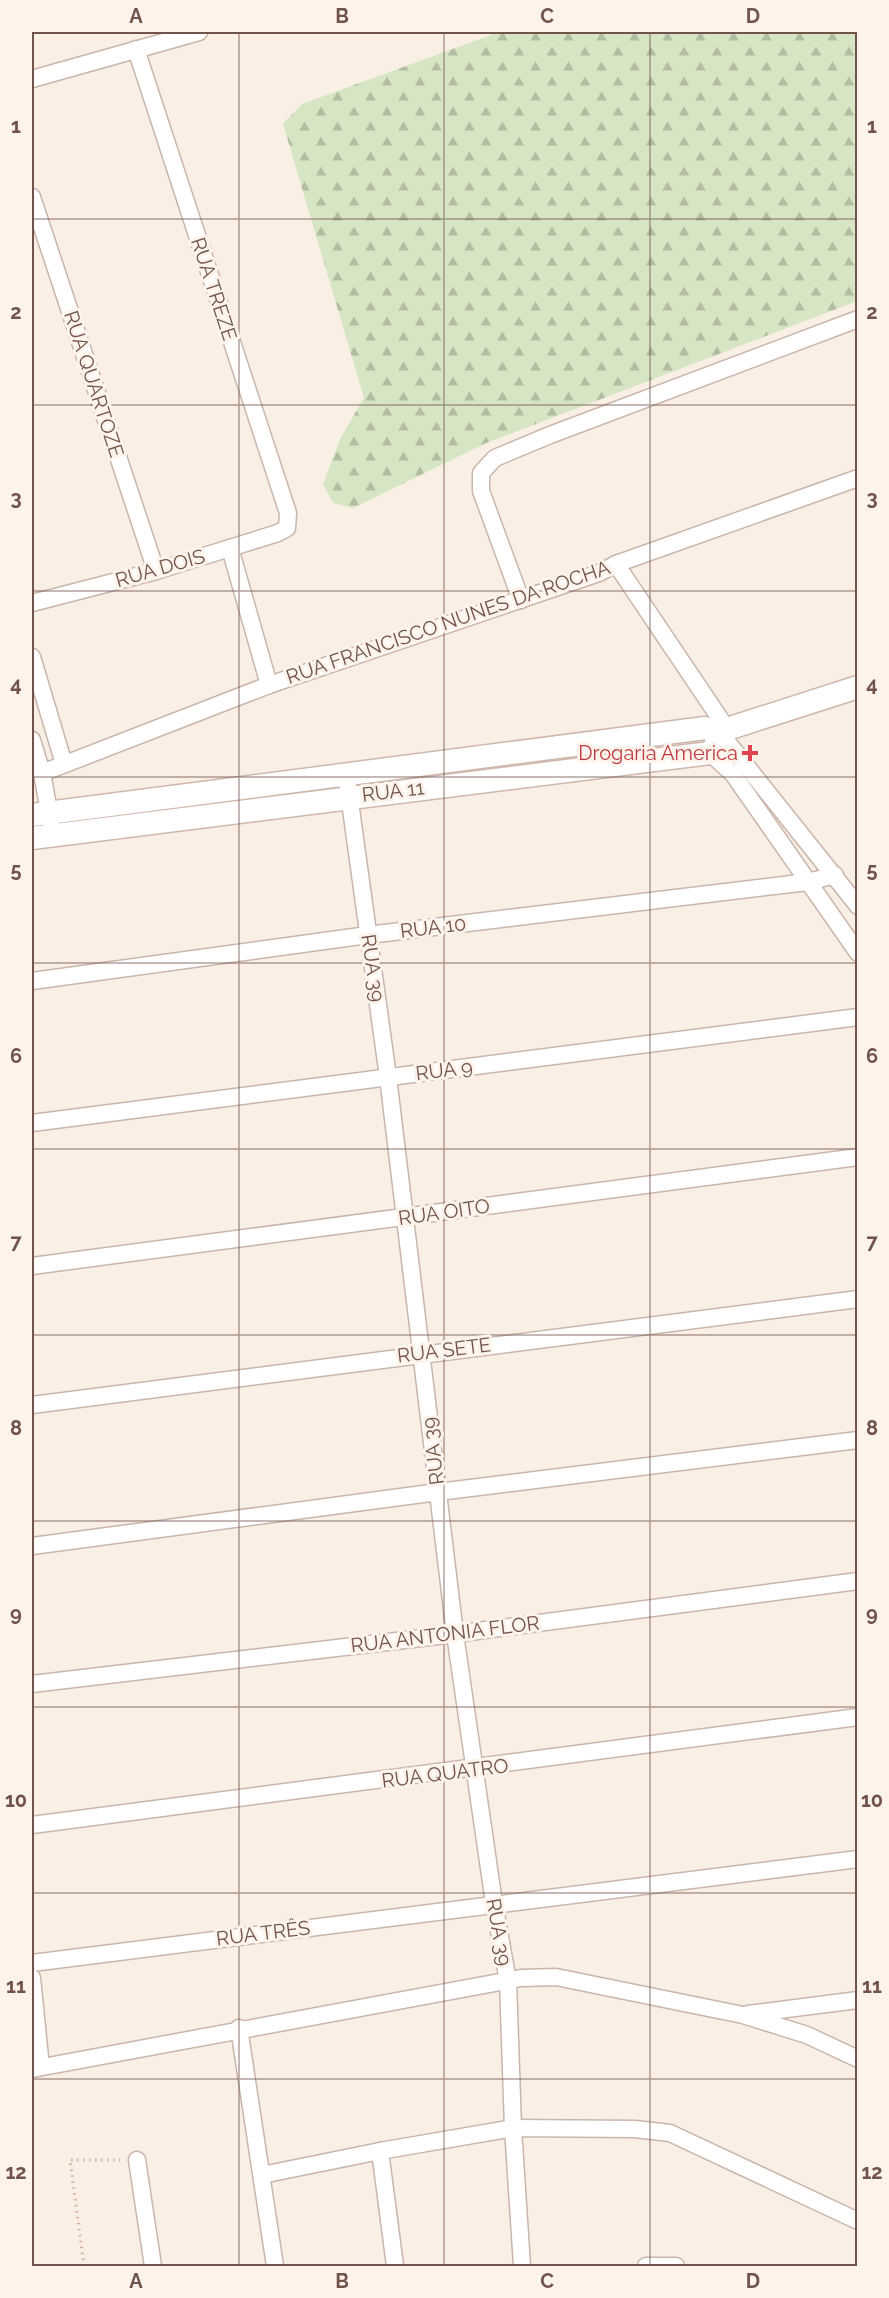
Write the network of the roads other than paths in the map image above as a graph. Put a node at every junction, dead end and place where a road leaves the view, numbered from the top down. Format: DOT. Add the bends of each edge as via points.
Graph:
graph roads {
  1 [pos="199,32"];
  2 [pos="136,49"];
  3 [pos="32,79"];
  4 [pos="32,197"];
  5 [pos="858,319"];
  6 [pos="858,478"];
  7 [pos="287,528"];
  8 [pos="230,548"];
  9 [pos="616,564"];
  10 [pos="156,571"];
  11 [pos="521,600"];
  12 [pos="32,603"];
  13 [pos="32,657"];
  14 [pos="269,685"];
  15 [pos="858,687"];
  16 [pos="719,739"];
  17 [pos="32,740"];
  18 [pos="64,764"];
  19 [pos="42,773"];
  20 [pos="346,773"];
  21 [pos="351,796"];
  22 [pos="40,814"];
  23 [pos="54,835"];
  24 [pos="32,838"];
  25 [pos="835,875"];
  26 [pos="808,882"];
  27 [pos="858,906"];
  28 [pos="368,935"];
  29 [pos="858,953"];
  30 [pos="32,981"];
  31 [pos="858,1017"];
  32 [pos="388,1077"];
  33 [pos="32,1124"];
  34 [pos="858,1157"];
  35 [pos="405,1217"];
  36 [pos="32,1266"];
  37 [pos="858,1299"];
  38 [pos="421,1353"];
  39 [pos="32,1405"];
  40 [pos="858,1440"];
  41 [pos="438,1492"];
  42 [pos="32,1546"];
  43 [pos="858,1581"];
  44 [pos="455,1634"];
  45 [pos="32,1684"];
  46 [pos="858,1717"];
  47 [pos="476,1769"];
  48 [pos="32,1825"];
  49 [pos="858,1859"];
  50 [pos="494,1903"];
  51 [pos="32,1963"];
  52 [pos="32,1978"];
  53 [pos="508,1981"];
  54 [pos="858,2000"];
  55 [pos="743,2015"];
  56 [pos="239,2028"];
  57 [pos="858,2059"];
  58 [pos="36,2068"];
  59 [pos="513,2128"];
  60 [pos="380,2151"];
  61 [pos="137,2160"];
  62 [pos="262,2175"];
  63 [pos="858,2222"];
  64 [pos="153,2266"];
  65 [pos="275,2266"];
  66 [pos="395,2266"];
  67 [pos="522,2266"];
  68 [pos="646,2266"];
  69 [pos="676,2266"];
  1 -- 2 [label="street"];
  2 -- 3 [label="street"];
  2 -- 7 [label="street, RUA TREZE" via="288,513"];
  4 -- 10 [label="street, RUA QUARTOZE"];
  5 -- 11 [label="street" via="495,458 481,472 481,491"];
  6 -- 9 [label="street, RUA FRANCISCO NUNES DA ROCHA"];
  7 -- 8 [label="street, RUA DOIS"];
  8 -- 10 [label="street, RUA DOIS"];
  8 -- 14 [label="street"];
  9 -- 11 [label="street, RUA FRANCISCO NUNES DA ROCHA"];
  9 -- 16 [label="street"];
  10 -- 12 [label="street, RUA DOIS"];
  11 -- 14 [label="street, RUA FRANCISCO NUNES DA ROCHA"];
  13 -- 18 [label="street"];
  14 -- 18 [label="street, RUA FRANCISCO NUNES DA ROCHA"];
  15 -- 16 [label="main road, RUA 11"];
  16 -- 20 [label="main road, RUA 11" via="711,729 699,729"];
  16 -- 21 [label="main road, RUA 11"];
  16 -- 25 [label="street"];
  16 -- 26 [label="street" via="733,774"];
  17 -- 19 [label="street"];
  18 -- 19 [label="street, RUA FRANCISCO NUNES DA ROCHA"];
  19 -- 22 [label="street"];
  20 -- 21 [label="street, RUA 39"];
  20 -- 22 [label="main road, RUA 11"];
  21 -- 23 [label="main road, RUA 11"];
  21 -- 28 [label="street, RUA 39"];
  22 -- 23 [label="street"];
  23 -- 24 [label="main road, RUA 11"];
  25 -- 26 [label="street, RUA 10"];
  25 -- 27 [label="street"];
  26 -- 28 [label="street, RUA 10"];
  26 -- 29 [label="street"];
  28 -- 30 [label="street, RUA 10"];
  28 -- 32 [label="street, RUA 39"];
  31 -- 32 [label="street, RUA 9"];
  32 -- 33 [label="street, RUA 9"];
  32 -- 35 [label="street, RUA 39"];
  34 -- 35 [label="street, RUA OITO"];
  35 -- 36 [label="street, RUA OITO"];
  35 -- 38 [label="street, RUA 39"];
  37 -- 38 [label="street, RUA SETE"];
  38 -- 39 [label="street, RUA SETE"];
  38 -- 41 [label="street, RUA 39"];
  40 -- 41 [label="street"];
  41 -- 42 [label="street"];
  41 -- 44 [label="street, RUA 39"];
  43 -- 44 [label="street, RUA ANTONIA FLOR"];
  44 -- 45 [label="street, RUA ANTONIA FLOR"];
  44 -- 47 [label="street, RUA 39"];
  46 -- 47 [label="street, RUA QUATRO"];
  47 -- 48 [label="street, RUA QUATRO"];
  47 -- 50 [label="street, RUA 39"];
  49 -- 50 [label="street, RUA TRÊS"];
  50 -- 51 [label="street, RUA TRÊS"];
  50 -- 53 [label="street, RUA 39"];
  52 -- 58 [label="street"];
  53 -- 55 [label="street" via="556,1977"];
  53 -- 56 [label="street"];
  53 -- 59 [label="street, RUA 39"];
  54 -- 55 [label="street"];
  55 -- 57 [label="street" via="807,2035"];
  56 -- 58 [label="street"];
  56 -- 62 [label="street"];
  59 -- 60 [label="street"];
  59 -- 63 [label="street" via="593,2127 670,2133"];
  59 -- 67 [label="street, RUA 39"];
  60 -- 62 [label="street"];
  60 -- 66 [label="street"];
  61 -- 64 [label="street"];
  62 -- 65 [label="street"];
  68 -- 69 [label="street"];
}
